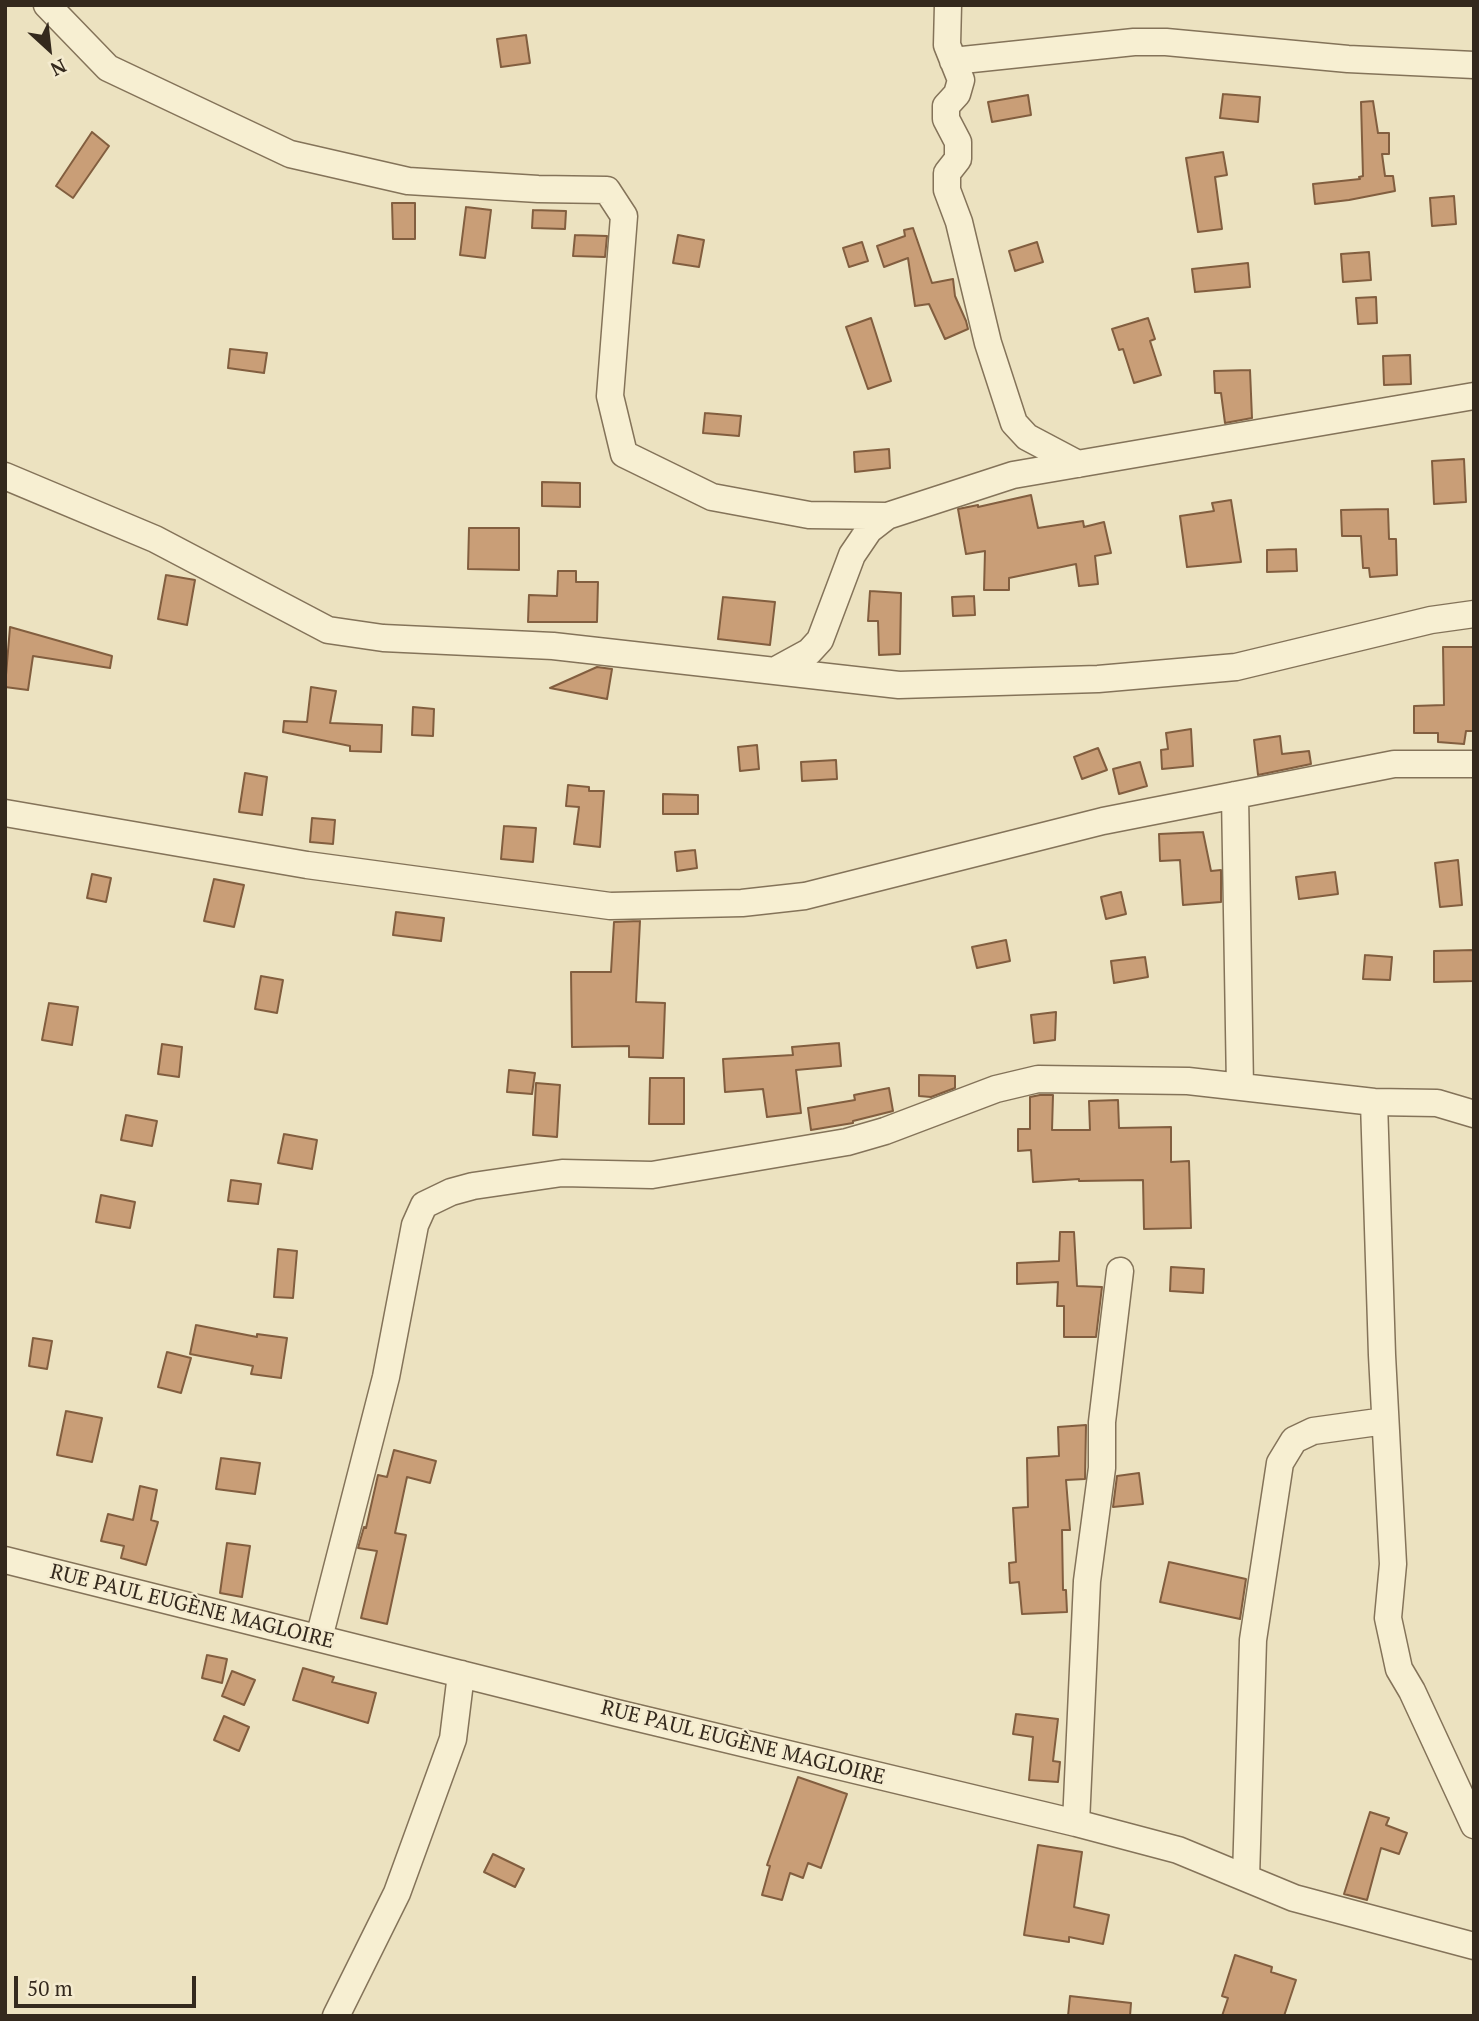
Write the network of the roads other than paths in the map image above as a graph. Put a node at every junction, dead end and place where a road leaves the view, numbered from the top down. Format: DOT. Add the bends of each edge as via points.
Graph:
graph roads {
  1 [pos="47,5"];
  2 [pos="948,5"];
  3 [pos="953,61"];
  4 [pos="1474,65"];
  5 [pos="1474,396"];
  6 [pos="1078,464"];
  7 [pos="5,477"];
  8 [pos="887,516"];
  9 [pos="1474,614"];
  10 [pos="776,670"];
  11 [pos="1474,764"];
  12 [pos="1235,795"];
  13 [pos="5,813"];
  14 [pos="1240,1087"];
  15 [pos="1374,1102"];
  16 [pos="1474,1114"];
  17 [pos="1120,1271"];
  18 [pos="1385,1421"];
  19 [pos="5,1560"];
  20 [pos="319,1638"];
  21 [pos="461,1674"];
  22 [pos="1076,1823"];
  23 [pos="1474,1825"];
  24 [pos="1246,1878"];
  25 [pos="1474,1946"];
  26 [pos="336,2016"];
  1 -- 8 [label="street" via="108,68 290,154 408,181 607,190 624,216 610,396 624,454 712,497 809,514"];
  2 -- 3 [label="street" via="947,45"];
  3 -- 4 [label="street" via="1134,41"];
  3 -- 6 [label="street" via="961,79 957,94 946,106 946,119 957,142 958,159 947,173 947,190 993,356 1014,423 1027,437"];
  5 -- 6 [label="street"];
  6 -- 8 [label="street" via="1013,475"];
  7 -- 10 [label="street" via="155,539 328,631 552,646"];
  8 -- 10 [label="street" via="869,530 852,555 820,640 809,652"];
  9 -- 10 [label="street" via="1236,667 1098,679 899,685"];
  11 -- 12 [label="street" via="1394,764"];
  12 -- 13 [label="street" via="1103,821 805,896 742,903 610,906 307,865"];
  12 -- 14 [label="street"];
  14 -- 15 [label="street"];
  14 -- 20 [label="street" via="1188,1081 1038,1079 996,1089 847,1142 652,1175 562,1173 473,1186 424,1205 415,1225 386,1377"];
  15 -- 16 [label="street" via="1437,1103"];
  15 -- 18 [label="street"];
  17 -- 22 [label="street" via="1087,1581"];
  18 -- 23 [label="street" via="1393,1564 1388,1618 1392,1646"];
  18 -- 24 [label="street" via="1313,1431 1294,1440 1280,1463 1253,1640"];
  19 -- 20 [label="street, RUE PAUL EUGÈNE MAGLOIRE"];
  20 -- 21 [label="street, RUE PAUL EUGÈNE MAGLOIRE"];
  21 -- 22 [label="street, RUE PAUL EUGÈNE MAGLOIRE"];
  21 -- 26 [label="street" via="453,1739 411,1855"];
  22 -- 24 [label="street, RUE PAUL EUGÈNE MAGLOIRE" via="1178,1850"];
  24 -- 25 [label="street, RUE PAUL EUGÈNE MAGLOIRE" via="1294,1898"];
}
